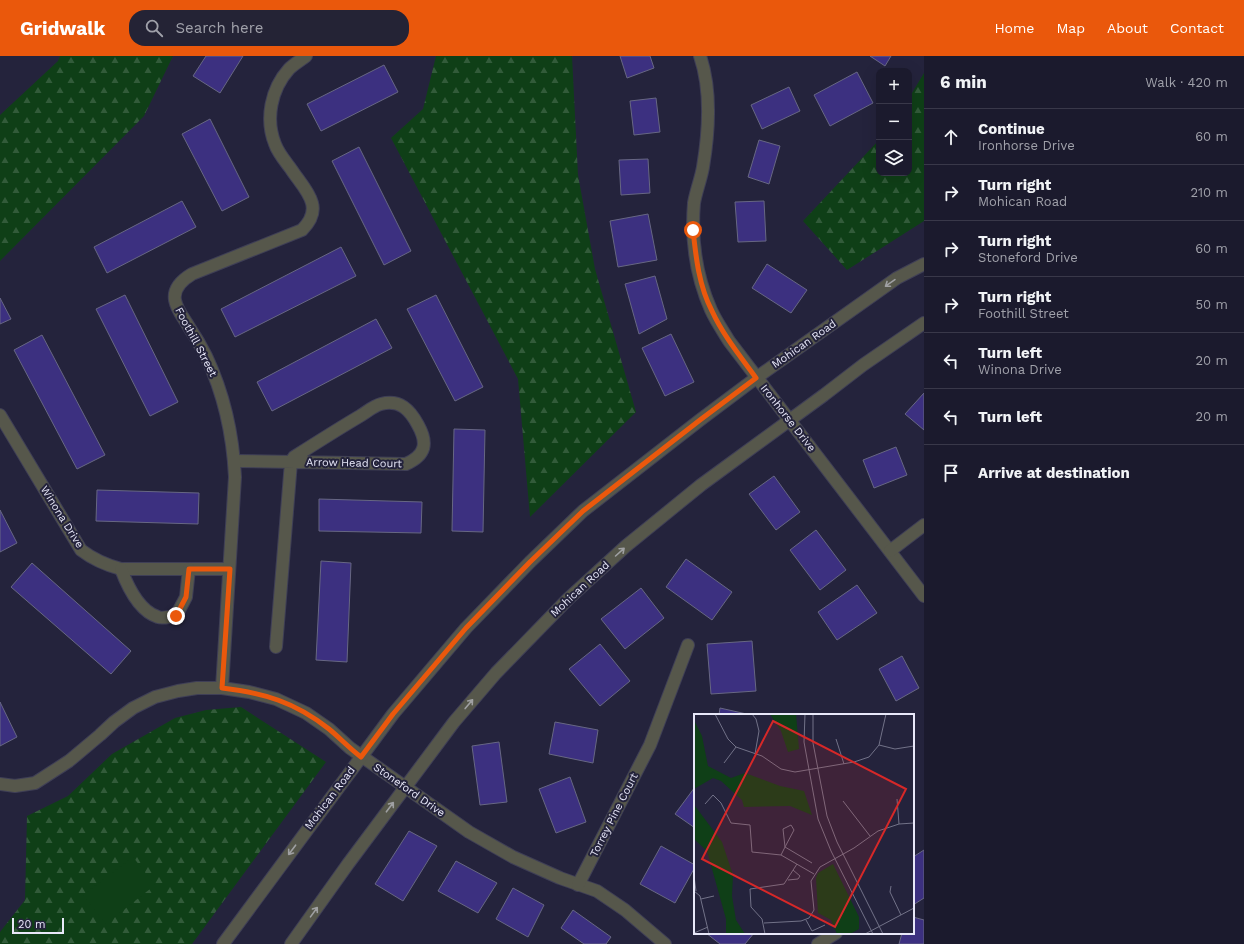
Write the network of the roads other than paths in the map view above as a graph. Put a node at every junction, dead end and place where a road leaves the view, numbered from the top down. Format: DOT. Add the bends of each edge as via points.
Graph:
graph roads {
  1 [pos="306,56"];
  2 [pos="700,56"];
  3 [pos="924,264"];
  4 [pos="924,323"];
  5 [pos="756,378"];
  6 [pos="0,415"];
  7 [pos="789,420"];
  8 [pos="235,460"];
  9 [pos="291,462"];
  10 [pos="924,525"];
  11 [pos="890,551"];
  12 [pos="121,569"];
  13 [pos="189,569"];
  14 [pos="230,569"];
  15 [pos="924,596"];
  16 [pos="688,645"];
  17 [pos="276,647"];
  18 [pos="222,688"];
  19 [pos="361,757"];
  20 [pos="0,784"];
  21 [pos="405,788"];
  22 [pos="578,884"];
  23 [pos="834,934"];
  24 [pos="223,944"];
  25 [pos="291,944"];
  26 [pos="665,944"];
  27 [pos="818,944"];
  1 -- 8 [label="street, Foothill Street" via="289,69 278,85 271,109 271,127 275,145 312,204 313,214 309,223 302,230 184,279 176,288 177,308 206,356 219,388 229,422"];
  2 -- 5 [label="street, Ironhorse Drive" via="708,97 708,137 694,201 696,260 711,311"];
  3 -- 5 [label="street, Mohican Road, one-way" via="897,278"];
  4 -- 7 [label="street, Mohican Road"];
  5 -- 7 [label="street, Ironhorse Drive"];
  5 -- 19 [label="street, Mohican Road" via="583,511 466,628 393,714"];
  6 -- 12 [label="street, Winona Drive" via="81,550 104,565"];
  7 -- 11 [label="street, Ironhorse Drive"];
  21 -- 7 [label="street, Mohican Road, one-way" via="454,722 496,673 568,599 626,546 701,485"];
  8 -- 9 [label="street, Arrow Head Court"];
  8 -- 14 [label="street, Foothill Street"];
  9 -- 9 [label="street, Arrow Head Court" via="406,464 422,453 424,435 412,413 403,406 381,404 328,435 294,457"];
  9 -- 17 [label="street"];
  10 -- 11 [label="street"];
  11 -- 15 [label="street, Ironhorse Drive"];
  12 -- 13 [label="street, Winona Drive"];
  12 -- 13 [label="street" via="128,587 143,608 158,617 176,616 186,597"];
  13 -- 14 [label="street, Winona Drive"];
  14 -- 18 [label="street, Foothill Street"];
  16 -- 22 [label="street, Torrey Pine Court" via="650,745"];
  18 -- 19 [label="street, Stoneford Drive" via="276,699 329,729"];
  18 -- 20 [label="street, Stoneford Drive" via="197,688 155,698 133,708 69,761 35,783 16,786"];
  19 -- 21 [label="street, Stoneford Drive"];
  19 -- 24 [label="street, Mohican Road, one-way"];
  21 -- 22 [label="street, Stoneford Drive" via="470,832 513,857"];
  25 -- 21 [label="street, Mohican Road, one-way"];
  22 -- 26 [label="street, Stoneford Drive" via="598,891"];
  23 -- 27 [label="street"];
}
